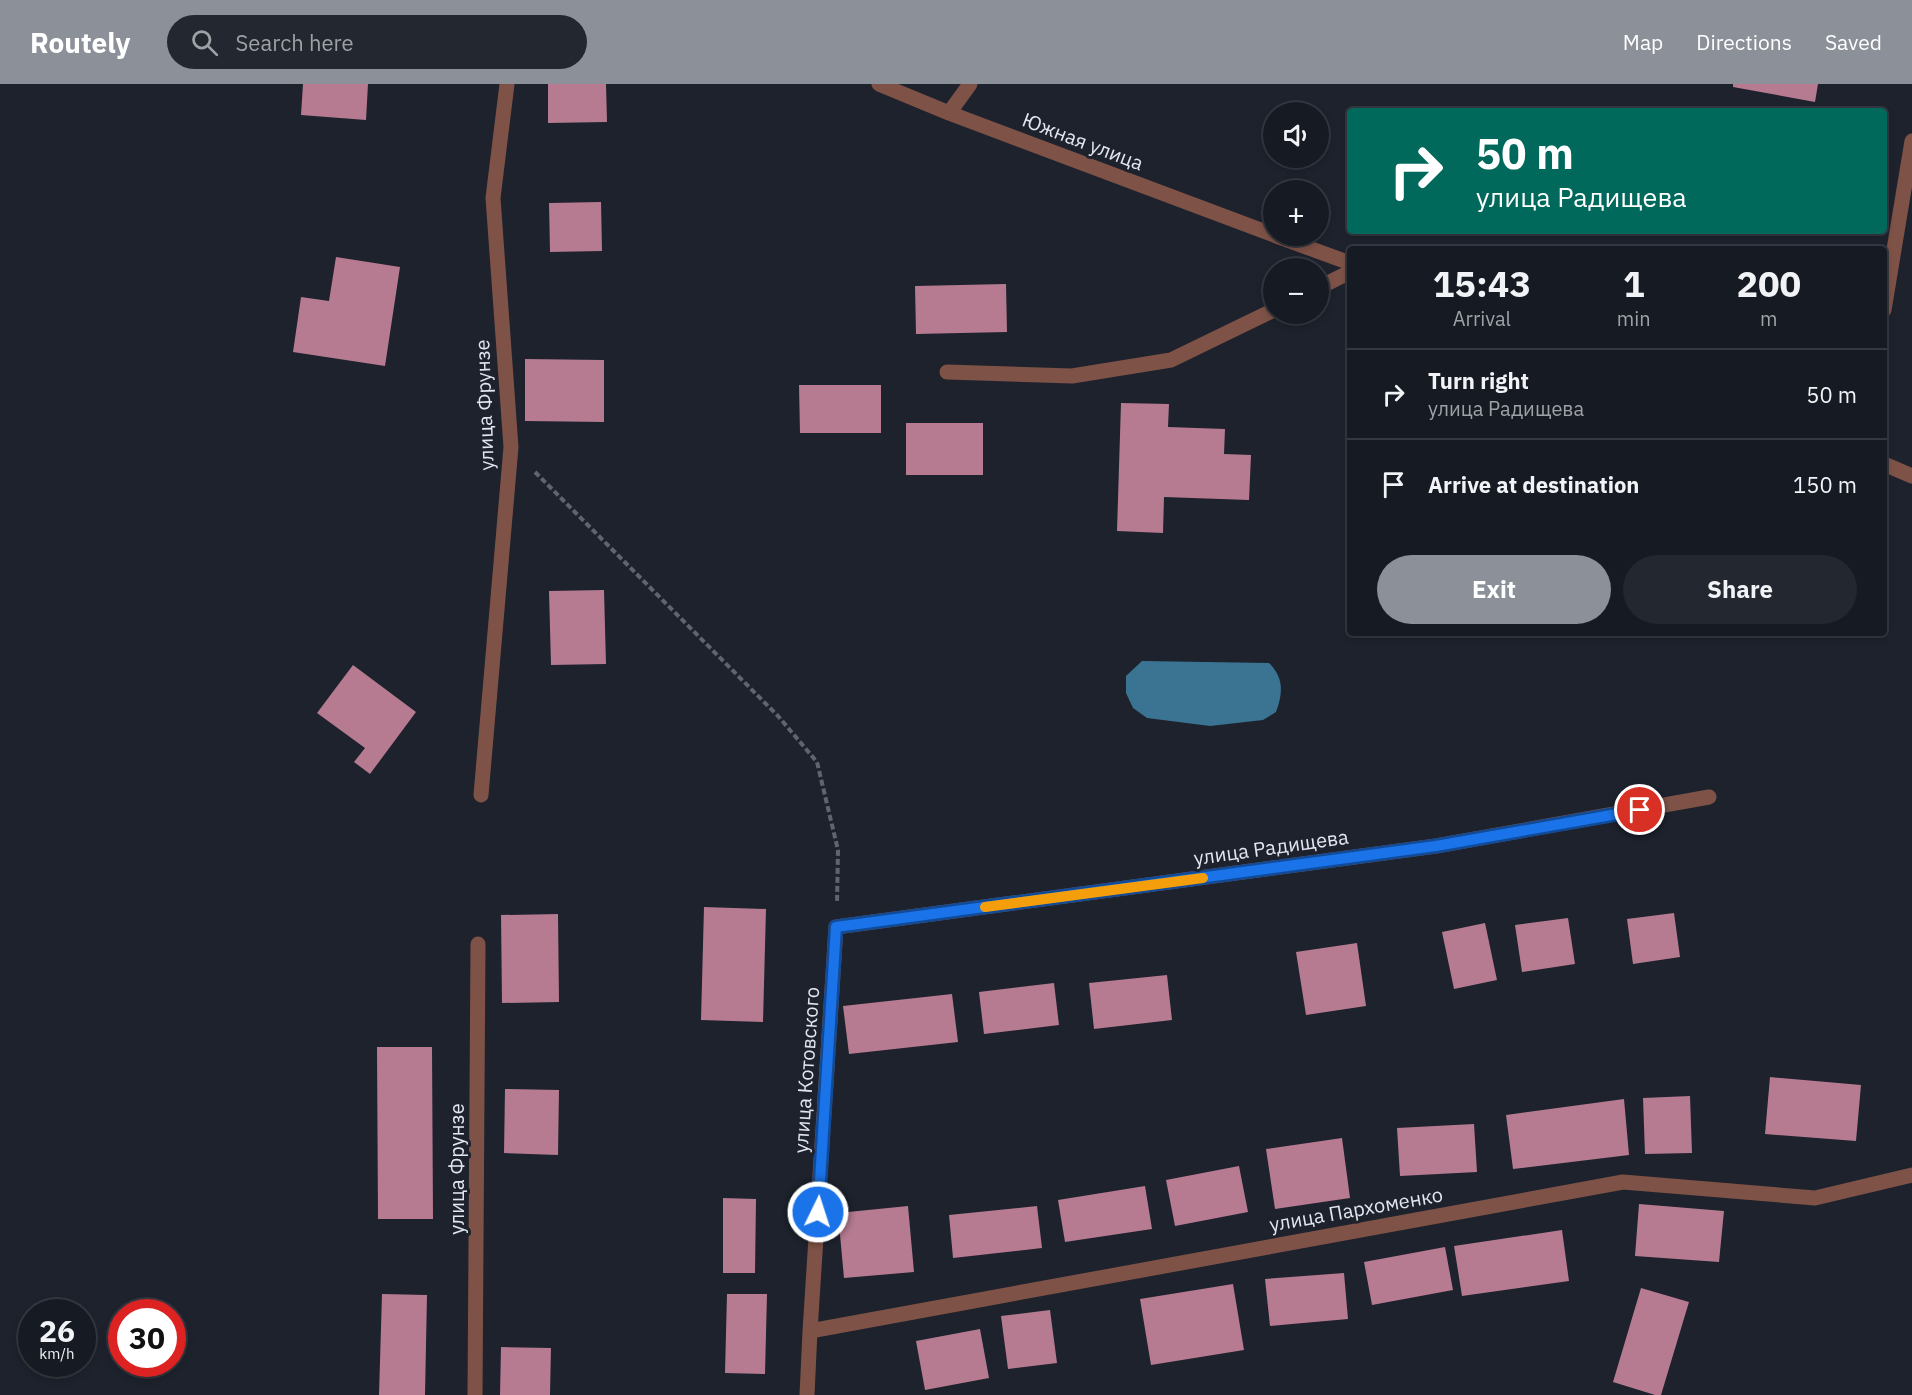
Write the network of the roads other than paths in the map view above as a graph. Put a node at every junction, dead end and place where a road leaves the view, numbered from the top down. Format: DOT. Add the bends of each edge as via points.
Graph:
graph roads {
  1 [pos="507,84"];
  2 [pos="879,84"];
  3 [pos="970,84"];
  4 [pos="949,113"];
  5 [pos="1912,141"];
  6 [pos="1263,231"];
  7 [pos="1304,246"];
  8 [pos="1347,262"];
  9 [pos="1347,274"];
  10 [pos="1329,282"];
  11 [pos="1887,292"];
  12 [pos="1263,315"];
  13 [pos="947,372"];
  14 [pos="1887,465"];
  15 [pos="1912,476"];
  16 [pos="481,795"];
  17 [pos="1709,797"];
  18 [pos="836,927"];
  19 [pos="478,944"];
  20 [pos="1912,1175"];
  21 [pos="810,1331"];
  22 [pos="475,1395"];
  23 [pos="807,1395"];
  1 -- 16 [label="street, улица Фрунзе" via="493,198 511,447"];
  2 -- 4 [label="street, Южная улица"];
  3 -- 4 [label="street"];
  4 -- 6 [label="street, Южная улица"];
  5 -- 11 [label="street"];
  7 -- 8 [label="street, Южная улица"];
  9 -- 10 [label="street"];
  12 -- 13 [label="street" via="1172,360 1072,376"];
  14 -- 15 [label="street"];
  17 -- 18 [label="street, улица Радищева" via="1436,846"];
  18 -- 21 [label="street, улица Котовского"];
  19 -- 22 [label="street, улица Фрунзе"];
  20 -- 21 [label="street, улица Пархоменко" via="1815,1198 1623,1182"];
  21 -- 23 [label="street, улица Котовского"];
}
